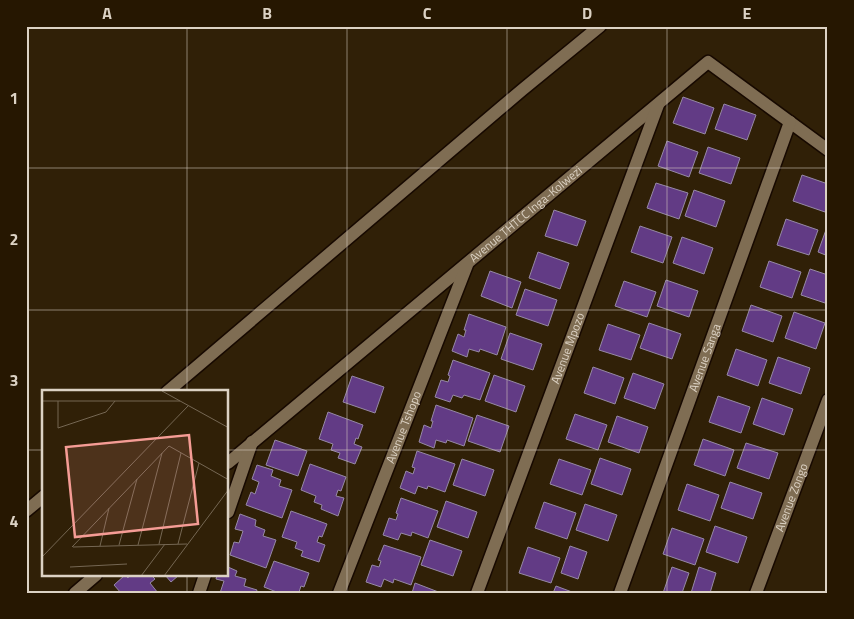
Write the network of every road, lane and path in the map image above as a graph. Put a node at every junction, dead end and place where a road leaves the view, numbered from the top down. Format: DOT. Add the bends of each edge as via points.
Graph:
graph roads {
  1 [pos="600,26"];
  2 [pos="659,103"];
  3 [pos="790,122"];
  4 [pos="828,150"];
  5 [pos="468,262"];
  6 [pos="170,390"];
  7 [pos="828,400"];
  8 [pos="252,442"];
  9 [pos="229,462"];
  10 [pos="42,498"];
  11 [pos="229,509"];
  12 [pos="26,511"];
  13 [pos="95,576"];
  14 [pos="205,576"];
  15 [pos="76,593"];
  16 [pos="199,593"];
  17 [pos="339,593"];
  18 [pos="477,593"];
  19 [pos="620,593"];
  20 [pos="756,593"];
  1 -- 6 [label="lane"];
  2 -- 3 [label="lane, Avenue THTCC Inga-Kolwezi" via="708,62"];
  2 -- 5 [label="lane, Avenue THTCC Inga-Kolwezi"];
  2 -- 18 [label="lane, Avenue Mpozo"];
  3 -- 4 [label="lane, Avenue THTCC Inga-Kolwezi"];
  3 -- 19 [label="lane, Avenue Sanga"];
  5 -- 8 [label="lane, Avenue THTCC Inga-Kolwezi"];
  5 -- 17 [label="lane, Avenue Tshopo"];
  7 -- 20 [label="lane, Avenue Zongo"];
  8 -- 9 [label="lane, Avenue THTCC Inga-Kolwezi"];
  8 -- 11 [label="lane"];
  10 -- 12 [label="lane"];
  13 -- 15 [label="lane"];
  14 -- 16 [label="lane"];
}
